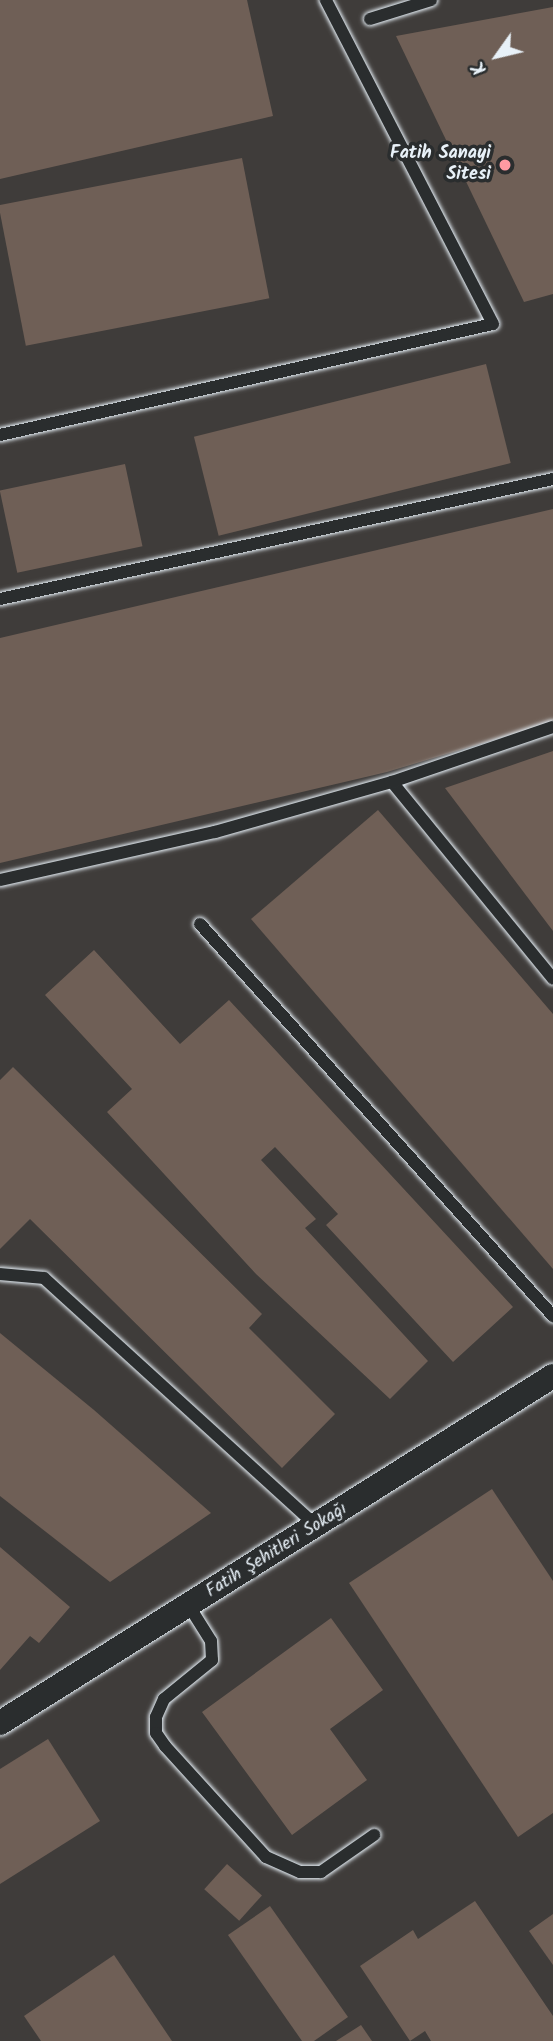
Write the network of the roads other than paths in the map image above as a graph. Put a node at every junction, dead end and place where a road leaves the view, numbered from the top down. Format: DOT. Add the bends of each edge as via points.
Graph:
graph roads {
  1 [pos="326,0"];
  2 [pos="431,0"];
  3 [pos="370,19"];
  4 [pos="0,435"];
  5 [pos="553,479"];
  6 [pos="0,599"];
  7 [pos="553,727"];
  8 [pos="392,782"];
  9 [pos="0,880"];
  10 [pos="201,923"];
  11 [pos="553,979"];
  12 [pos="0,1274"];
  13 [pos="553,1316"];
  14 [pos="553,1376"];
  15 [pos="317,1526"];
  16 [pos="190,1606"];
  17 [pos="0,1723"];
  18 [pos="374,1835"];
  1 -- 4 [label="lane" via="493,324"];
  2 -- 3 [label="lane"];
  5 -- 6 [label="lane"];
  7 -- 8 [label="lane"];
  8 -- 9 [label="lane" via="215,832"];
  8 -- 11 [label="lane"];
  10 -- 13 [label="lane"];
  12 -- 15 [label="lane" via="44,1278"];
  14 -- 15 [label="street, Fatih Şehitleri Sokağı"];
  15 -- 16 [label="street, Fatih Şehitleri Sokağı"];
  16 -- 17 [label="street, Fatih Şehitleri Sokağı"];
  16 -- 18 [label="lane" via="211,1641 212,1660 164,1699 156,1717 156,1733 165,1746 266,1857 300,1872 321,1872"];
}
